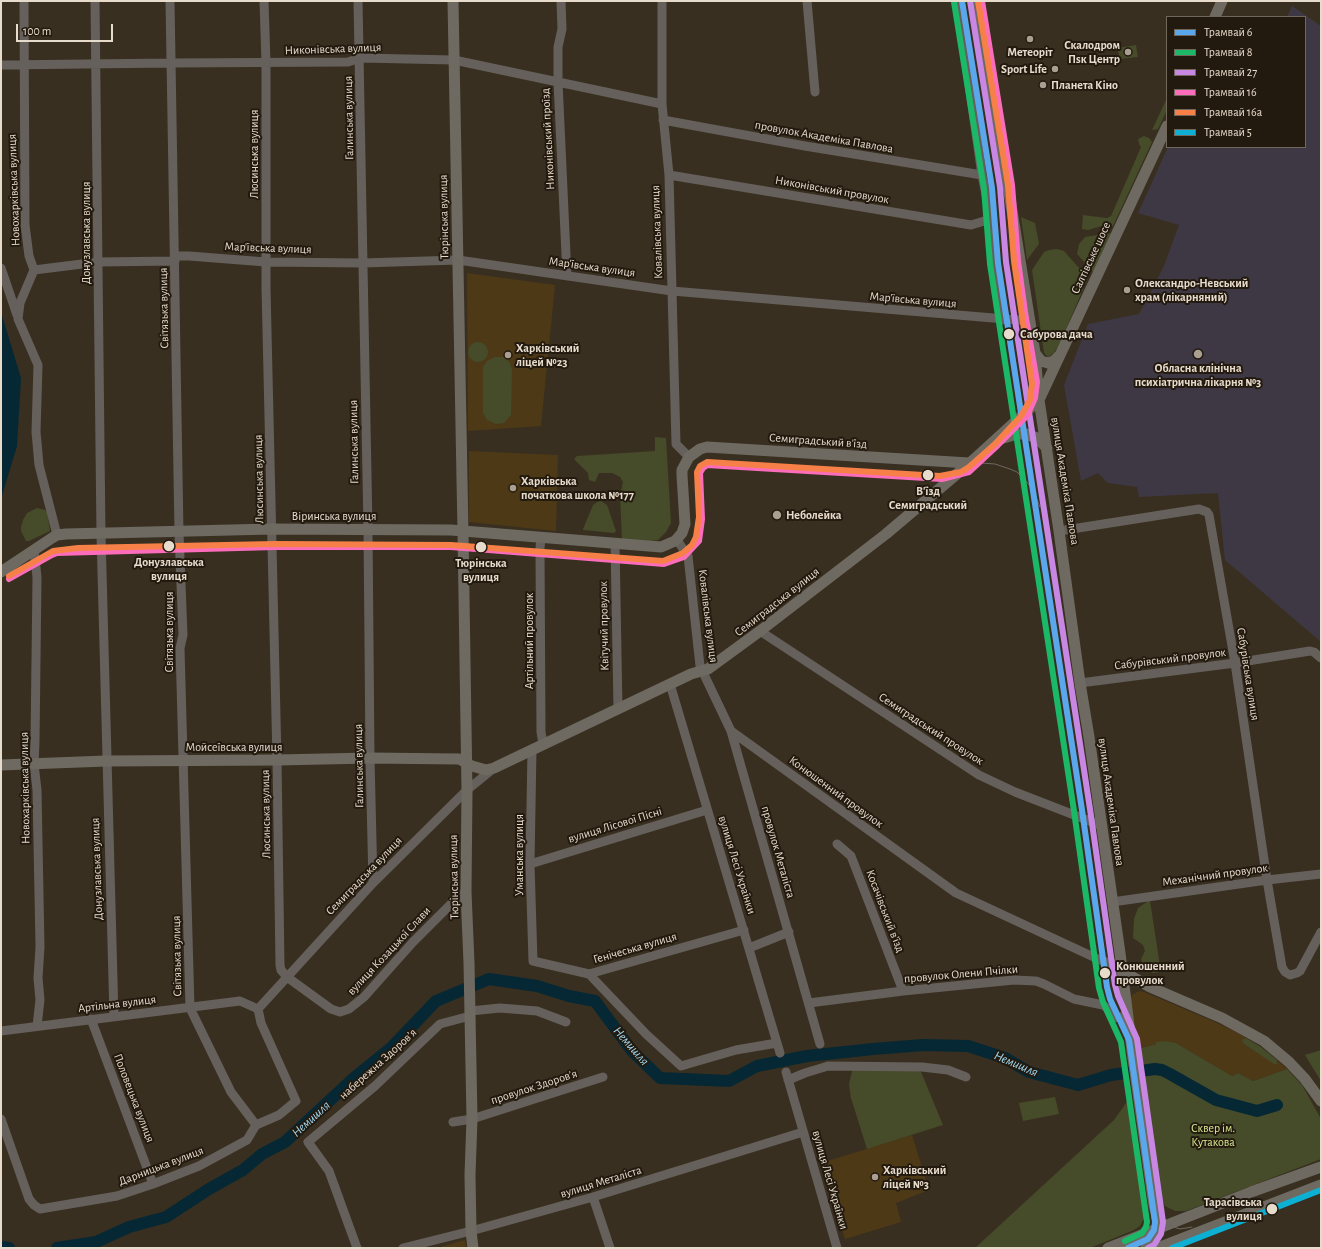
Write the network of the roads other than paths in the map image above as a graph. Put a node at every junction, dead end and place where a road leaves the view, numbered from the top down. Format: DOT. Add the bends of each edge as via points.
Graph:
graph roads {
  1 [pos="24,1"];
  2 [pos="95,1"];
  3 [pos="170,1"];
  4 [pos="264,1"];
  5 [pos="358,1"];
  6 [pos="453,1"];
  7 [pos="561,1"];
  8 [pos="662,1"];
  9 [pos="807,1"];
  10 [pos="957,1"];
  11 [pos="978,1"];
  12 [pos="1222,1"];
  13 [pos="1215,16"];
  14 [pos="360,58"];
  15 [pos="454,60"];
  16 [pos="171,62"];
  17 [pos="266,62"];
  18 [pos="96,64"];
  19 [pos="1,65"];
  20 [pos="24,65"];
  21 [pos="558,82"];
  22 [pos="815,92"];
  23 [pos="662,104"];
  24 [pos="663,120"];
  25 [pos="1166,128"];
  26 [pos="669,175"];
  27 [pos="982,175"];
  28 [pos="991,219"];
  29 [pos="175,259"];
  30 [pos="458,260"];
  31 [pos="98,262"];
  32 [pos="266,262"];
  33 [pos="363,263"];
  34 [pos="1,268"];
  35 [pos="34,270"];
  36 [pos="567,276"];
  37 [pos="672,291"];
  38 [pos="18,319"];
  39 [pos="1002,320"];
  40 [pos="1029,321"];
  41 [pos="1034,353"];
  42 [pos="1060,354"];
  43 [pos="1039,400"];
  44 [pos="995,441"];
  45 [pos="1047,448"];
  46 [pos="689,457"];
  47 [pos="969,463"];
  48 [pos="272,529"];
  49 [pos="368,529"];
  50 [pos="463,531"];
  51 [pos="1059,531"];
  52 [pos="180,532"];
  53 [pos="101,533"];
  54 [pos="57,535"];
  55 [pos="541,537"];
  56 [pos="677,540"];
  57 [pos="615,543"];
  58 [pos="34,550"];
  59 [pos="1,572"];
  60 [pos="760,631"];
  61 [pos="1321,658"];
  62 [pos="1235,663"];
  63 [pos="702,671"];
  64 [pos="1080,683"];
  65 [pos="670,684"];
  66 [pos="618,709"];
  67 [pos="731,731"];
  68 [pos="543,744"];
  69 [pos="532,749"];
  70 [pos="370,758"];
  71 [pos="184,760"];
  72 [pos="277,760"];
  73 [pos="106,761"];
  74 [pos="466,763"];
  75 [pos="34,764"];
  76 [pos="1,765"];
  77 [pos="494,768"];
  78 [pos="467,790"];
  79 [pos="707,810"];
  80 [pos="1100,824"];
  81 [pos="837,844"];
  82 [pos="530,864"];
  83 [pos="1321,874"];
  84 [pos="1267,880"];
  85 [pos="373,883"];
  86 [pos="466,892"];
  87 [pos="1112,902"];
  88 [pos="744,930"];
  89 [pos="789,932"];
  90 [pos="1321,932"];
  91 [pos="749,948"];
  92 [pos="533,961"];
  93 [pos="1121,966"];
  94 [pos="589,974"];
  95 [pos="287,977"];
  96 [pos="903,991"];
  97 [pos="809,1003"];
  98 [pos="190,1008"];
  99 [pos="258,1008"];
  100 [pos="470,1010"];
  101 [pos="1127,1016"];
  102 [pos="114,1017"];
  103 [pos="91,1020"];
  104 [pos="566,1022"];
  105 [pos="38,1026"];
  106 [pos="1,1031"];
  107 [pos="777,1043"];
  108 [pos="820,1044"];
  109 [pos="780,1053"];
  110 [pos="603,1077"];
  111 [pos="966,1077"];
  112 [pos="1321,1101"];
  113 [pos="1,1119"];
  114 [pos="472,1119"];
  115 [pos="453,1122"];
  116 [pos="256,1125"];
  117 [pos="803,1132"];
  118 [pos="1321,1167"];
  119 [pos="153,1184"];
  120 [pos="1321,1185"];
  121 [pos="593,1197"];
  122 [pos="1160,1228"];
  123 [pos="471,1231"];
  124 [pos="357,1248"];
  125 [pos="403,1248"];
  126 [pos="473,1248"];
  127 [pos="610,1248"];
  128 [pos="838,1248"];
  129 [pos="1108,1248"];
  130 [pos="1146,1248"];
  131 [pos="1158,1248"];
  1 -- 20 [label="street, Новохарківська вулиця"];
  2 -- 18 [label="street, Донузлавська вулиця"];
  3 -- 16 [label="street, Світязька вулиця"];
  4 -- 17 [label="street, Люсинська вулиця"];
  5 -- 14 [label="street, Галинська вулиця"];
  6 -- 15 [label="main road, Тюрінська вулиця"];
  7 -- 21 [label="street, Никонівський проїзд" via="562,29 558,47"];
  8 -- 23 [label="street, Ковалівська вулиця"];
  9 -- 22 [label="street"];
  10 -- 27 [label="street"];
  11 -- 40 [label="main road, вулиця Академіка Павлова"];
  12 -- 13 [label="main road"];
  14 -- 15 [label="street, Никонівська вулиця"];
  14 -- 17 [label="street, Никонівська вулиця" via="348,62"];
  14 -- 33 [label="street, Галинська вулиця"];
  15 -- 21 [label="street, Никонівська вулиця"];
  15 -- 30 [label="main road, Тюрінська вулиця"];
  16 -- 17 [label="street, Никонівська вулиця"];
  16 -- 18 [label="street, Никонівська вулиця"];
  16 -- 29 [label="street, Світязька вулиця"];
  17 -- 32 [label="street, Люсинська вулиця"];
  18 -- 20 [label="street, Никонівська вулиця"];
  18 -- 31 [label="street, Донузлавська вулиця"];
  19 -- 20 [label="street, Никонівська вулиця"];
  20 -- 35 [label="street, Новохарківська вулиця" via="25,224 29,256"];
  21 -- 23 [label="street, Никонівська вулиця"];
  21 -- 36 [label="street, Никонівський проїзд"];
  23 -- 24 [label="street, Ковалівська вулиця"];
  24 -- 26 [label="street, Ковалівська вулиця"];
  24 -- 27 [label="street, провулок Академіка Павлова"];
  25 -- 42 [label="main road, Салтівське шосе"];
  26 -- 28 [label="street, Никонівський провулок" via="970,225"];
  26 -- 37 [label="street, Ковалівська вулиця"];
  27 -- 28 [label="street"];
  28 -- 39 [label="street"];
  29 -- 31 [label="street, Мар'ївська вулиця"];
  29 -- 32 [label="street, Мар'ївська вулиця" via="188,256"];
  29 -- 52 [label="street, Світязька вулиця"];
  30 -- 33 [label="street, Мар'ївська вулиця"];
  30 -- 36 [label="street, Мар'ївська вулиця"];
  30 -- 50 [label="main road, Тюрінська вулиця"];
  31 -- 35 [label="street, Мар'ївська вулиця"];
  31 -- 53 [label="street, Донузлавська вулиця"];
  32 -- 33 [label="street, Мар'ївська вулиця"];
  32 -- 48 [label="street, Люсинська вулиця"];
  33 -- 49 [label="street, Галинська вулиця"];
  34 -- 38 [label="street"];
  35 -- 38 [label="street" via="20,303"];
  36 -- 37 [label="street, Мар'ївська вулиця"];
  37 -- 39 [label="street, Мар'ївська вулиця"];
  37 -- 46 [label="street, Ковалівська вулиця" via="676,444"];
  38 -- 54 [label="street" via="38,365 36,432 39,465"];
  39 -- 40 [label="street, Мар'ївська вулиця"];
  40 -- 41 [label="main road, вулиця Академіка Павлова"];
  41 -- 42 [label="main road" via="1041,361 1048,363"];
  41 -- 43 [label="main road, вулиця Академіка Павлова"];
  42 -- 43 [label="main road, Салтівське шосе"];
  43 -- 44 [label="main road, Семиградська вулиця"];
  43 -- 45 [label="main road, вулиця Академіка Павлова"];
  44 -- 45 [label="main road" via="1026,434 1037,438"];
  44 -- 47 [label="main road, Семиградська вулиця"];
  45 -- 51 [label="main road, вулиця Академіка Павлова"];
  46 -- 47 [label="main road, Семиградський в’їзд" via="707,447"];
  46 -- 56 [label="main road" via="682,475 685,524"];
  47 -- 60 [label="main road, Семиградська вулиця" via="886,534"];
  48 -- 49 [label="main road, Віринська вулиця"];
  48 -- 52 [label="main road, Віринська вулиця"];
  48 -- 72 [label="street, Люсинська вулиця"];
  49 -- 50 [label="main road, Віринська вулиця"];
  49 -- 70 [label="street, Галинська вулиця"];
  50 -- 55 [label="main road, Віринська вулиця"];
  50 -- 74 [label="main road, Тюрінська вулиця"];
  51 -- 62 [label="street, Сабурівська вулиця" via="1199,509 1207,512"];
  51 -- 64 [label="main road, вулиця Академіка Павлова"];
  52 -- 53 [label="main road, Віринська вулиця"];
  52 -- 71 [label="street, Світязька вулиця" via="183,635 180,648"];
  53 -- 54 [label="main road, Віринська вулиця"];
  53 -- 73 [label="street, Донузлавська вулиця"];
  54 -- 58 [label="main road"];
  55 -- 57 [label="main road, Віринська вулиця"];
  55 -- 68 [label="street, Артільний провулок"];
  56 -- 57 [label="main road, Віринська вулиця" via="661,546"];
  56 -- 63 [label="street, Ковалівська вулиця" via="688,556"];
  57 -- 66 [label="street, Квітучий провулок"];
  58 -- 59 [label="main road"];
  58 -- 75 [label="street, Новохарківська вулиця" via="37,577"];
  60 -- 63 [label="main road, Семиградська вулиця" via="714,666"];
  60 -- 80 [label="street, Семиградський провулок" via="979,774 1015,792"];
  61 -- 62 [label="street, Сабурівський провулок" via="1310,651"];
  62 -- 64 [label="street, Сабурівський провулок"];
  62 -- 84 [label="street, Сабурівська вулиця"];
  63 -- 65 [label="main road, Семиградська вулиця"];
  63 -- 67 [label="street, провулок Металіста"];
  64 -- 80 [label="main road, вулиця Академіка Павлова"];
  65 -- 66 [label="main road, Семиградська вулиця"];
  65 -- 79 [label="street, вулиця Лесі Українки"];
  66 -- 68 [label="main road, Семиградська вулиця"];
  67 -- 89 [label="street, провулок Металіста"];
  67 -- 93 [label="street, Конюшенний провулок" via="956,893 1100,960"];
  68 -- 69 [label="main road, Семиградська вулиця"];
  69 -- 77 [label="main road, Семиградська вулиця"];
  69 -- 82 [label="street, Уманська вулиця"];
  70 -- 72 [label="main road, Мойсеївська вулиця"];
  70 -- 74 [label="main road, Мойсеївська вулиця" via="459,760"];
  70 -- 85 [label="street, Галинська вулиця"];
  71 -- 72 [label="main road, Мойсеївська вулиця"];
  71 -- 73 [label="main road, Мойсеївська вулиця"];
  71 -- 98 [label="street, Світязька вулиця"];
  72 -- 95 [label="street, Люсинська вулиця" via="280,965"];
  73 -- 75 [label="main road, Мойсеївська вулиця"];
  73 -- 102 [label="street, Донузлавська вулиця"];
  74 -- 77 [label="main road, Семиградська вулиця" via="482,770"];
  74 -- 78 [label="main road, Тюрінська вулиця"];
  75 -- 76 [label="main road, Мойсеївська вулиця"];
  75 -- 105 [label="street, Новохарківська вулиця" via="38,790"];
  77 -- 78 [label="street, Семиградська вулиця"];
  78 -- 85 [label="street, Семиградська вулиця"];
  78 -- 86 [label="main road, Тюрінська вулиця"];
  79 -- 82 [label="street, вулиця Лісової Пісні"];
  79 -- 88 [label="street, вулиця Лесі Українки"];
  80 -- 87 [label="main road, вулиця Академіка Павлова"];
  81 -- 96 [label="street, Косачівський в’їзд" via="851,856"];
  82 -- 92 [label="street, Уманська вулиця"];
  83 -- 84 [label="street, Механічний провулок"];
  84 -- 87 [label="street, Механічний провулок"];
  84 -- 90 [label="street, Сабурівська вулиця" via="1283,970 1287,974 1300,971"];
  85 -- 95 [label="street, Семиградська вулиця"];
  86 -- 95 [label="street, вулиця Козацької Слави" via="454,900 349,1009 340,1012 331,1009"];
  86 -- 100 [label="main road, Тюрінська вулиця"];
  87 -- 93 [label="main road, вулиця Академіка Павлова"];
  88 -- 91 [label="street, вулиця Лесі Українки"];
  88 -- 94 [label="street, Генічеська вулиця"];
  89 -- 91 [label="street"];
  89 -- 97 [label="street, провулок Металіста"];
  91 -- 107 [label="street, вулиця Лесі Українки"];
  92 -- 94 [label="street, Генічеська вулиця"];
  93 -- 101 [label="main road, вулиця Академіка Павлова"];
  93 -- 112 [label="main road" via="1131,976 1150,987 1222,1018 1264,1041 1300,1073"];
  94 -- 107 [label="street" via="646,1034 681,1066 736,1050"];
  95 -- 99 [label="street, Семиградська вулиця"];
  96 -- 97 [label="street, провулок Олени Пчілки"];
  96 -- 101 [label="street, провулок Олени Пчілки" via="1014,980 1028,981 1044,984 1077,1000 1103,1005 1112,1018"];
  97 -- 108 [label="street, провулок Металіста"];
  98 -- 99 [label="street, Артільна вулиця" via="240,1001"];
  98 -- 102 [label="street, Артільна вулиця"];
  98 -- 116 [label="street, Світязька вулиця" via="231,1092"];
  99 -- 116 [label="street" via="261,1023 296,1101 279,1115"];
  100 -- 104 [label="street, набережна Здоров’я" via="500,1008 538,1011"];
  100 -- 114 [label="main road, Тюрінська вулиця"];
  100 -- 124 [label="street, набережна Здоров’я" via="440,1024 375,1086 308,1142 329,1171"];
  101 -- 122 [label="main road, вулиця Академіка Павлова" via="1154,1205"];
  102 -- 103 [label="street, Артільна вулиця"];
  103 -- 105 [label="street, Артільна вулиця"];
  103 -- 119 [label="street, Половецька вулиця"];
  105 -- 106 [label="street, Артільна вулиця"];
  107 -- 109 [label="street, вулиця Лесі Українки"];
  110 -- 114 [label="street, провулок Здоров’я"];
  111 -- 117 [label="street, вулиця Лесі Українки" via="948,1070 922,1067 828,1066 787,1076"];
  113 -- 119 [label="street, Дарницька вулиця" via="29,1199 40,1209 118,1196"];
  114 -- 115 [label="street, провулок Здоров’я"];
  114 -- 123 [label="main road, Тюрінська вулиця"];
  116 -- 119 [label="street, Дарницька вулиця" via="247,1140 199,1166"];
  117 -- 121 [label="street, вулиця Металіста"];
  117 -- 128 [label="street, вулиця Лесі Українки"];
  118 -- 122 [label="main road"];
  120 -- 131 [label="main road"];
  121 -- 123 [label="street, вулиця Металіста"];
  121 -- 127 [label="street"];
  122 -- 129 [label="main road"];
  122 -- 130 [label="main road"];
  123 -- 125 [label="street, вулиця Металіста"];
  123 -- 126 [label="main road, Тюрінська вулиця"];
}
